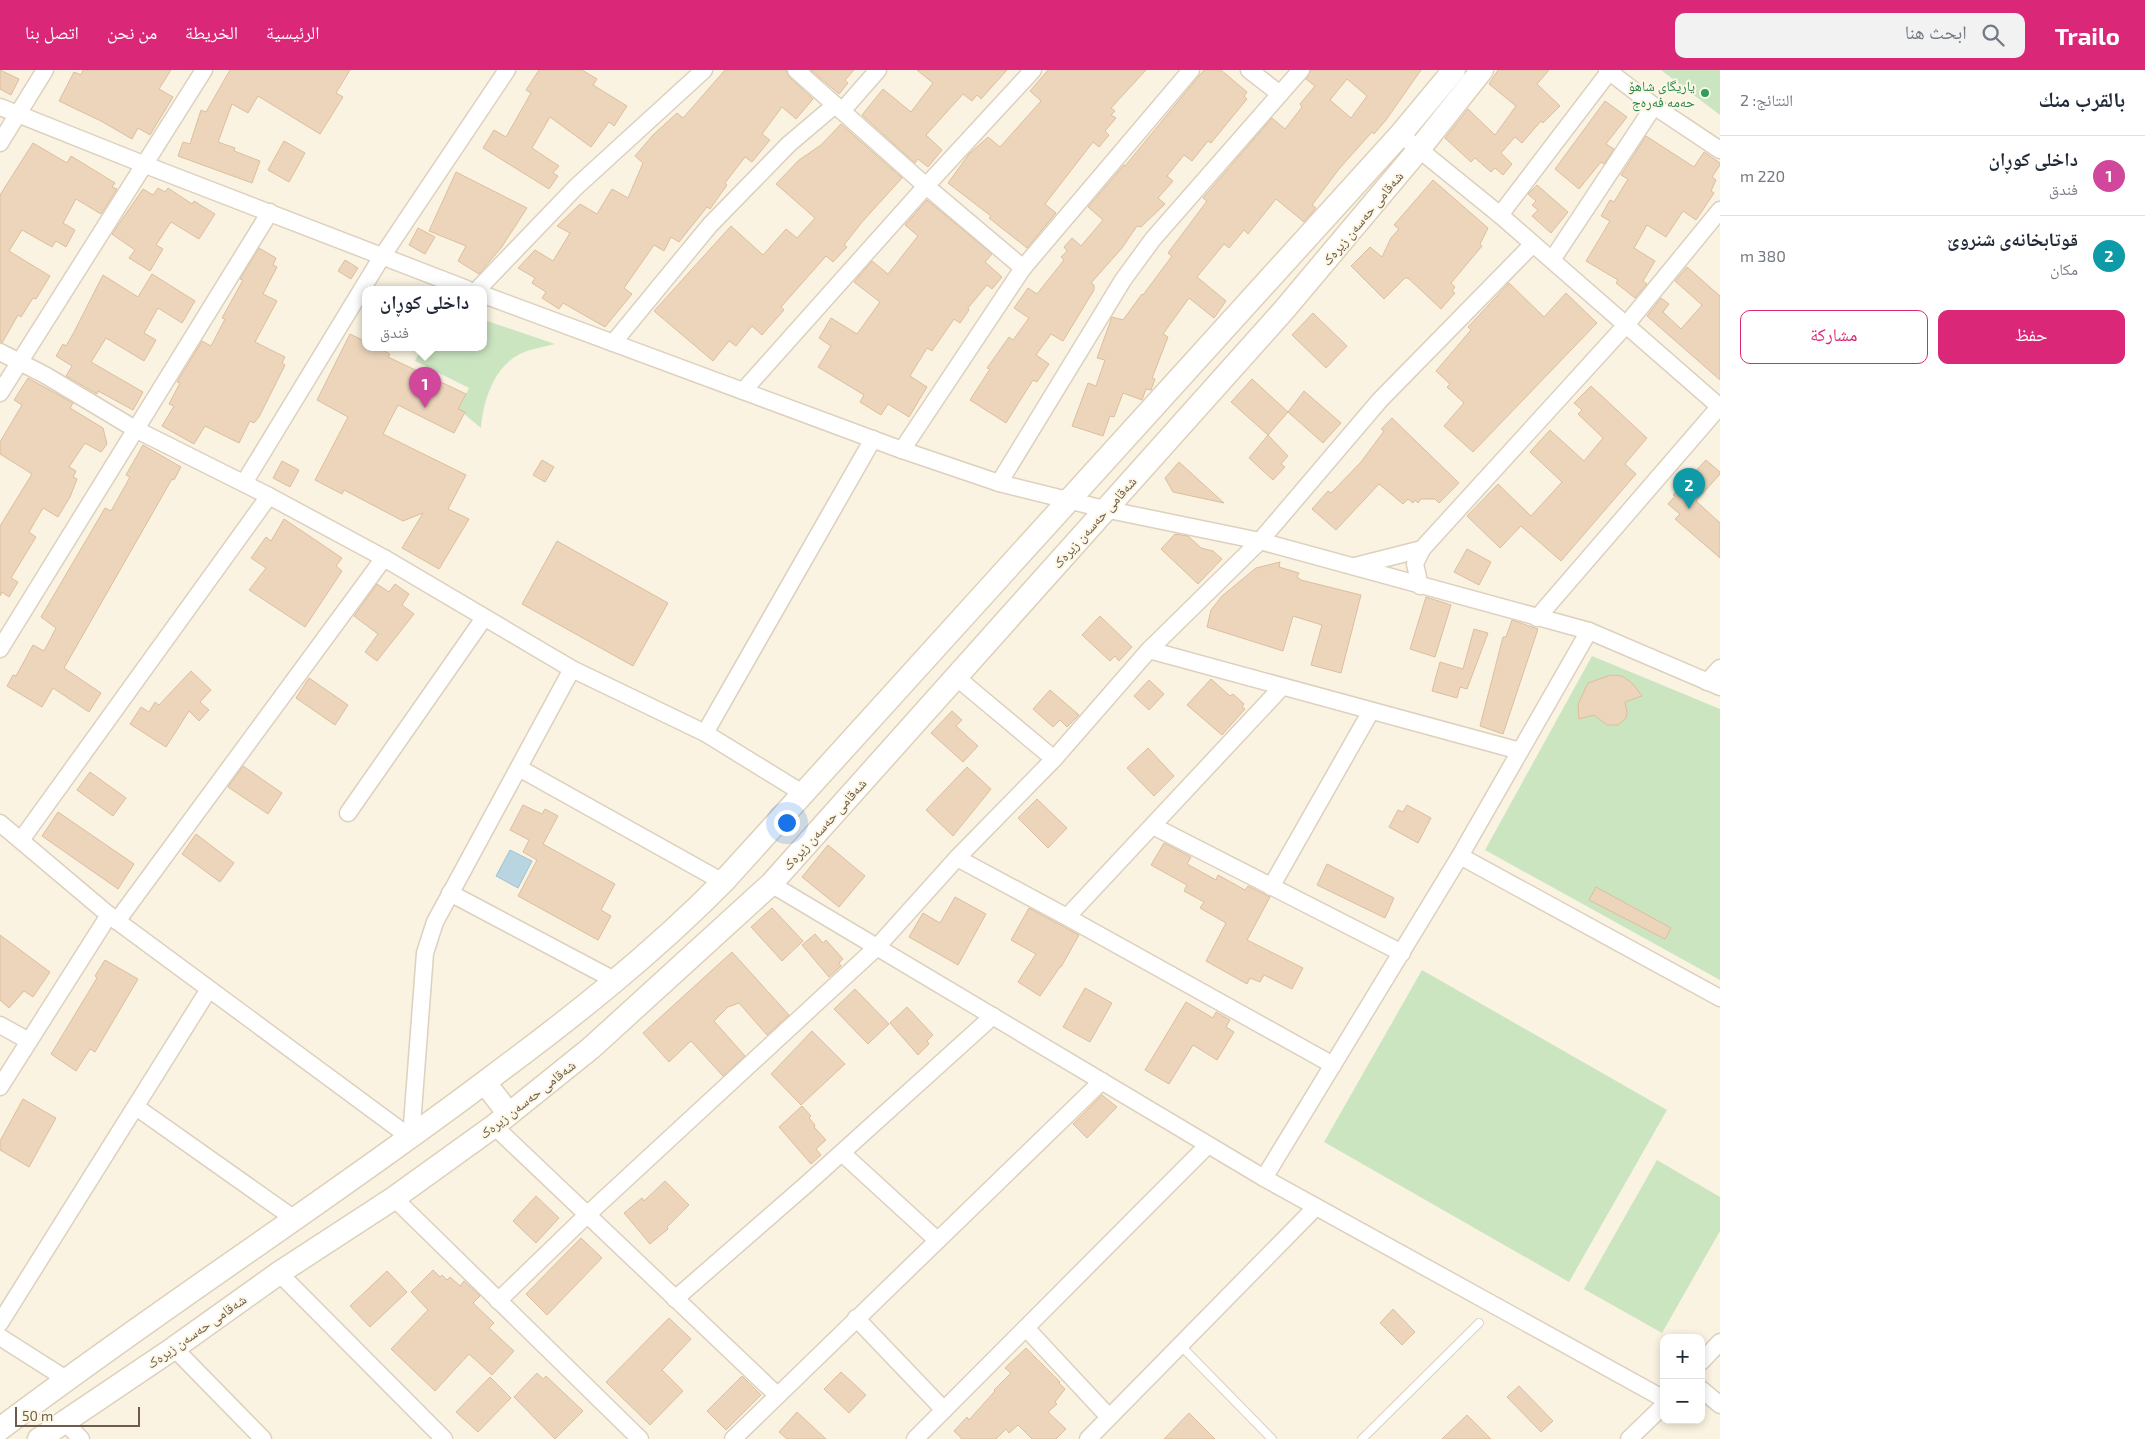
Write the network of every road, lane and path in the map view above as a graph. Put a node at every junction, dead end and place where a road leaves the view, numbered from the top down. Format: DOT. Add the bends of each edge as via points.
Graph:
graph roads {
  1 [pos="45,70"];
  2 [pos="204,70"];
  3 [pos="508,70"];
  4 [pos="704,70"];
  5 [pos="796,70"];
  6 [pos="878,70"];
  7 [pos="1033,70"];
  8 [pos="1191,70"];
  9 [pos="1249,70"];
  10 [pos="1301,70"];
  11 [pos="1454,70"];
  12 [pos="1482,70"];
  13 [pos="1608,71"];
  14 [pos="1280,94"];
  15 [pos="0,106"];
  16 [pos="1654,106"];
  17 [pos="838,108"];
  18 [pos="18,114"];
  19 [pos="1400,135"];
  20 [pos="0,143"];
  21 [pos="1420,148"];
  22 [pos="1720,150"];
  23 [pos="143,164"];
  24 [pos="926,186"];
  25 [pos="1720,210"];
  26 [pos="270,212"];
  27 [pos="1500,215"];
  28 [pos="1533,244"];
  29 [pos="381,258"];
  30 [pos="1552,260"];
  31 [pos="1023,268"];
  32 [pos="364,286"];
  33 [pos="459,286"];
  34 [pos="481,286"];
  35 [pos="362,289"];
  36 [pos="487,297"];
  37 [pos="1626,325"];
  38 [pos="612,343"];
  39 [pos="0,352"];
  40 [pos="19,362"];
  41 [pos="743,391"];
  42 [pos="0,393"];
  43 [pos="1720,407"];
  44 [pos="135,429"];
  45 [pos="872,439"];
  46 [pos="902,450"];
  47 [pos="244,483"];
  48 [pos="999,483"];
  49 [pos="269,496"];
  50 [pos="1069,499"];
  51 [pos="1104,509"];
  52 [pos="1260,541"];
  53 [pos="1422,549"];
  54 [pos="384,558"];
  55 [pos="1353,566"];
  56 [pos="1420,586"];
  57 [pos="484,618"];
  58 [pos="1537,618"];
  59 [pos="1589,631"];
  60 [pos="0,649"];
  61 [pos="1149,650"];
  62 [pos="1720,668"];
  63 [pos="572,669"];
  64 [pos="956,677"];
  65 [pos="1714,684"];
  66 [pos="1282,687"];
  67 [pos="1371,711"];
  68 [pos="705,733"];
  69 [pos="1520,751"];
  70 [pos="1054,758"];
  71 [pos="519,768"];
  72 [pos="804,794"];
  73 [pos="348,813"];
  74 [pos="0,824"];
  75 [pos="1153,826"];
  76 [pos="21,840"];
  77 [pos="1460,856"];
  78 [pos="956,858"];
  79 [pos="723,882"];
  80 [pos="771,884"];
  81 [pos="1272,886"];
  82 [pos="450,893"];
  83 [pos="1068,917"];
  84 [pos="113,918"];
  85 [pos="877,947"];
  86 [pos="1402,953"];
  87 [pos="616,981"];
  88 [pos="209,989"];
  89 [pos="1720,998"];
  90 [pos="993,1016"];
  91 [pos="0,1024"];
  92 [pos="29,1041"];
  93 [pos="1333,1065"];
  94 [pos="1102,1081"];
  95 [pos="485,1082"];
  96 [pos="0,1088"];
  97 [pos="136,1107"];
  98 [pos="502,1120"];
  99 [pos="411,1138"];
  100 [pos="1208,1145"];
  101 [pos="842,1153"];
  102 [pos="1264,1178"];
  103 [pos="394,1198"];
  104 [pos="1316,1207"];
  105 [pos="588,1214"];
  106 [pos="296,1220"];
  107 [pos="937,1240"];
  108 [pos="279,1272"];
  109 [pos="675,1299"];
  110 [pos="498,1300"];
  111 [pos="856,1318"];
  112 [pos="0,1323"];
  113 [pos="1479,1323"];
  114 [pos="1026,1328"];
  115 [pos="0,1337"];
  116 [pos="1720,1342"];
  117 [pos="1180,1344"];
  118 [pos="174,1348"];
  119 [pos="1705,1358"];
  120 [pos="66,1379"];
  121 [pos="1705,1392"];
  122 [pos="776,1395"];
  123 [pos="1660,1397"];
  124 [pos="1720,1405"];
  125 [pos="1660,1409"];
  126 [pos="944,1410"];
  127 [pos="1109,1417"];
  128 [pos="64,1421"];
  129 [pos="0,1429"];
  130 [pos="39,1439"];
  131 [pos="82,1439"];
  132 [pos="263,1439"];
  133 [pos="444,1439"];
  134 [pos="640,1439"];
  135 [pos="733,1439"];
  136 [pos="915,1439"];
  137 [pos="1088,1439"];
  138 [pos="1272,1439"];
  139 [pos="1362,1439"];
  140 [pos="1629,1439"];
  1 -- 18 [label="street"];
  2 -- 23 [label="street"];
  3 -- 29 [label="street"];
  4 -- 34 [label="street" via="576,187"];
  5 -- 17 [label="street"];
  6 -- 17 [label="street"];
  7 -- 24 [label="street"];
  8 -- 31 [label="street"];
  9 -- 14 [label="street"];
  10 -- 14 [label="street"];
  11 -- 19 [label="main road, شەقامی حەسەن زیرەک"];
  12 -- 21 [label="main road, شەقامی حەسەن زیرەک"];
  13 -- 16 [label="street"];
  13 -- 27 [label="street"];
  14 -- 48 [label="street" via="1153,240 1123,280"];
  15 -- 18 [label="street"];
  16 -- 22 [label="street"];
  16 -- 30 [label="street"];
  17 -- 24 [label="street"];
  17 -- 38 [label="street" via="789,144 710,225"];
  18 -- 20 [label="street"];
  18 -- 23 [label="street"];
  19 -- 21 [label="street"];
  19 -- 50 [label="main road, شەقامی حەسەن زیرەک"];
  21 -- 27 [label="street"];
  21 -- 51 [label="main road, شەقامی حەسەن زیرەک" via="1284,310"];
  23 -- 26 [label="street"];
  23 -- 40 [label="street"];
  24 -- 31 [label="street"];
  24 -- 41 [label="street"];
  25 -- 37 [label="street"];
  26 -- 29 [label="street"];
  26 -- 44 [label="street"];
  27 -- 28 [label="street"];
  28 -- 30 [label="street"];
  28 -- 52 [label="street" via="1380,400"];
  29 -- 32 [label="street"];
  29 -- 33 [label="street"];
  30 -- 37 [label="street"];
  31 -- 46 [label="street"];
  35 -- 47 [label="street"];
  36 -- 38 [label="street"];
  37 -- 43 [label="street"];
  37 -- 53 [label="street"];
  38 -- 41 [label="street"];
  39 -- 40 [label="street"];
  40 -- 42 [label="street"];
  40 -- 44 [label="street" via="45,374"];
  41 -- 45 [label="street"];
  43 -- 58 [label="street"];
  44 -- 47 [label="street"];
  44 -- 60 [label="street"];
  45 -- 46 [label="street"];
  45 -- 68 [label="street"];
  46 -- 48 [label="street"];
  47 -- 49 [label="street"];
  48 -- 50 [label="street"];
  49 -- 54 [label="street"];
  49 -- 76 [label="street"];
  50 -- 51 [label="street"];
  50 -- 72 [label="main road, شەقامی حەسەن زیرەک"];
  51 -- 52 [label="street"];
  51 -- 64 [label="main road, شەقامی حەسەن زیرەک"];
  52 -- 55 [label="street"];
  52 -- 61 [label="street"];
  53 -- 55 [label="street"];
  53 -- 56 [label="street" via="1415,564"];
  54 -- 57 [label="street"];
  54 -- 84 [label="street"];
  55 -- 56 [label="street"];
  56 -- 58 [label="street"];
  57 -- 63 [label="street"];
  57 -- 73 [label="street"];
  58 -- 59 [label="street"];
  59 -- 65 [label="street"];
  59 -- 69 [label="street"];
  61 -- 66 [label="street"];
  61 -- 70 [label="street"];
  62 -- 65 [label="street"];
  63 -- 68 [label="street"];
  63 -- 71 [label="street"];
  64 -- 70 [label="street"];
  64 -- 80 [label="main road, شەقامی حەسەن زیرەک"];
  66 -- 67 [label="street"];
  66 -- 75 [label="street"];
  67 -- 69 [label="street"];
  67 -- 81 [label="street"];
  68 -- 72 [label="street"];
  69 -- 77 [label="street"];
  70 -- 78 [label="street"];
  71 -- 79 [label="street"];
  71 -- 82 [label="street"];
  72 -- 79 [label="main road, شەقامی حەسەن زیرەک"];
  74 -- 76 [label="street"];
  75 -- 81 [label="street"];
  75 -- 83 [label="street"];
  76 -- 84 [label="street"];
  77 -- 86 [label="street"];
  77 -- 89 [label="street"];
  78 -- 83 [label="street"];
  78 -- 85 [label="street"];
  79 -- 87 [label="main road, شەقامی حەسەن زیرەک"];
  80 -- 85 [label="street"];
  80 -- 98 [label="main road, شەقامی حەسەن زیرەک" via="591,1048"];
  81 -- 86 [label="street"];
  82 -- 87 [label="street"];
  82 -- 99 [label="street" via="435,922 425,953"];
  83 -- 93 [label="street"];
  84 -- 88 [label="street"];
  84 -- 92 [label="street"];
  85 -- 90 [label="street"];
  85 -- 105 [label="street"];
  86 -- 93 [label="street"];
  87 -- 95 [label="main road, شەقامی حەسەن زیرەک"];
  88 -- 97 [label="street"];
  88 -- 99 [label="street"];
  90 -- 94 [label="street"];
  90 -- 101 [label="street"];
  91 -- 92 [label="street"];
  92 -- 96 [label="street"];
  93 -- 102 [label="street"];
  94 -- 100 [label="street"];
  94 -- 107 [label="street"];
  95 -- 98 [label="main road"];
  95 -- 99 [label="main road, شەقامی حەسەن زیرەک"];
  97 -- 106 [label="street"];
  97 -- 112 [label="street"];
  98 -- 103 [label="main road, شەقامی حەسەن زیرەک"];
  98 -- 105 [label="street"];
  99 -- 106 [label="main road, شەقامی حەسەن زیرەک"];
  100 -- 102 [label="street"];
  100 -- 114 [label="street"];
  101 -- 107 [label="street"];
  101 -- 109 [label="street"];
  102 -- 104 [label="street"];
  103 -- 108 [label="main road, شەقامی حەسەن زیرەک"];
  103 -- 110 [label="street"];
  104 -- 117 [label="street"];
  104 -- 123 [label="street"];
  105 -- 109 [label="street"];
  105 -- 110 [label="street"];
  106 -- 120 [label="main road, شەقامی حەسەن زیرەک"];
  107 -- 111 [label="street"];
  108 -- 118 [label="main road, شەقامی حەسەن زیرەک"];
  108 -- 133 [label="street"];
  109 -- 122 [label="street"];
  110 -- 134 [label="street"];
  111 -- 122 [label="street"];
  111 -- 126 [label="street"];
  113 -- 139 [label="lane"];
  114 -- 126 [label="street"];
  114 -- 127 [label="street"];
  115 -- 120 [label="street"];
  116 -- 119 [label="street"];
  117 -- 127 [label="street"];
  117 -- 138 [label="lane"];
  118 -- 128 [label="main road, شەقامی حەسەن زیرەک"];
  118 -- 132 [label="street"];
  120 -- 129 [label="main road, شەقامی حەسەن زیرەک"];
  121 -- 124 [label="street"];
  122 -- 135 [label="street"];
  125 -- 140 [label="street"];
  126 -- 136 [label="street"];
  127 -- 137 [label="street"];
  128 -- 130 [label="main road, شەقامی حەسەن زیرەک"];
  128 -- 131 [label="street"];
}
